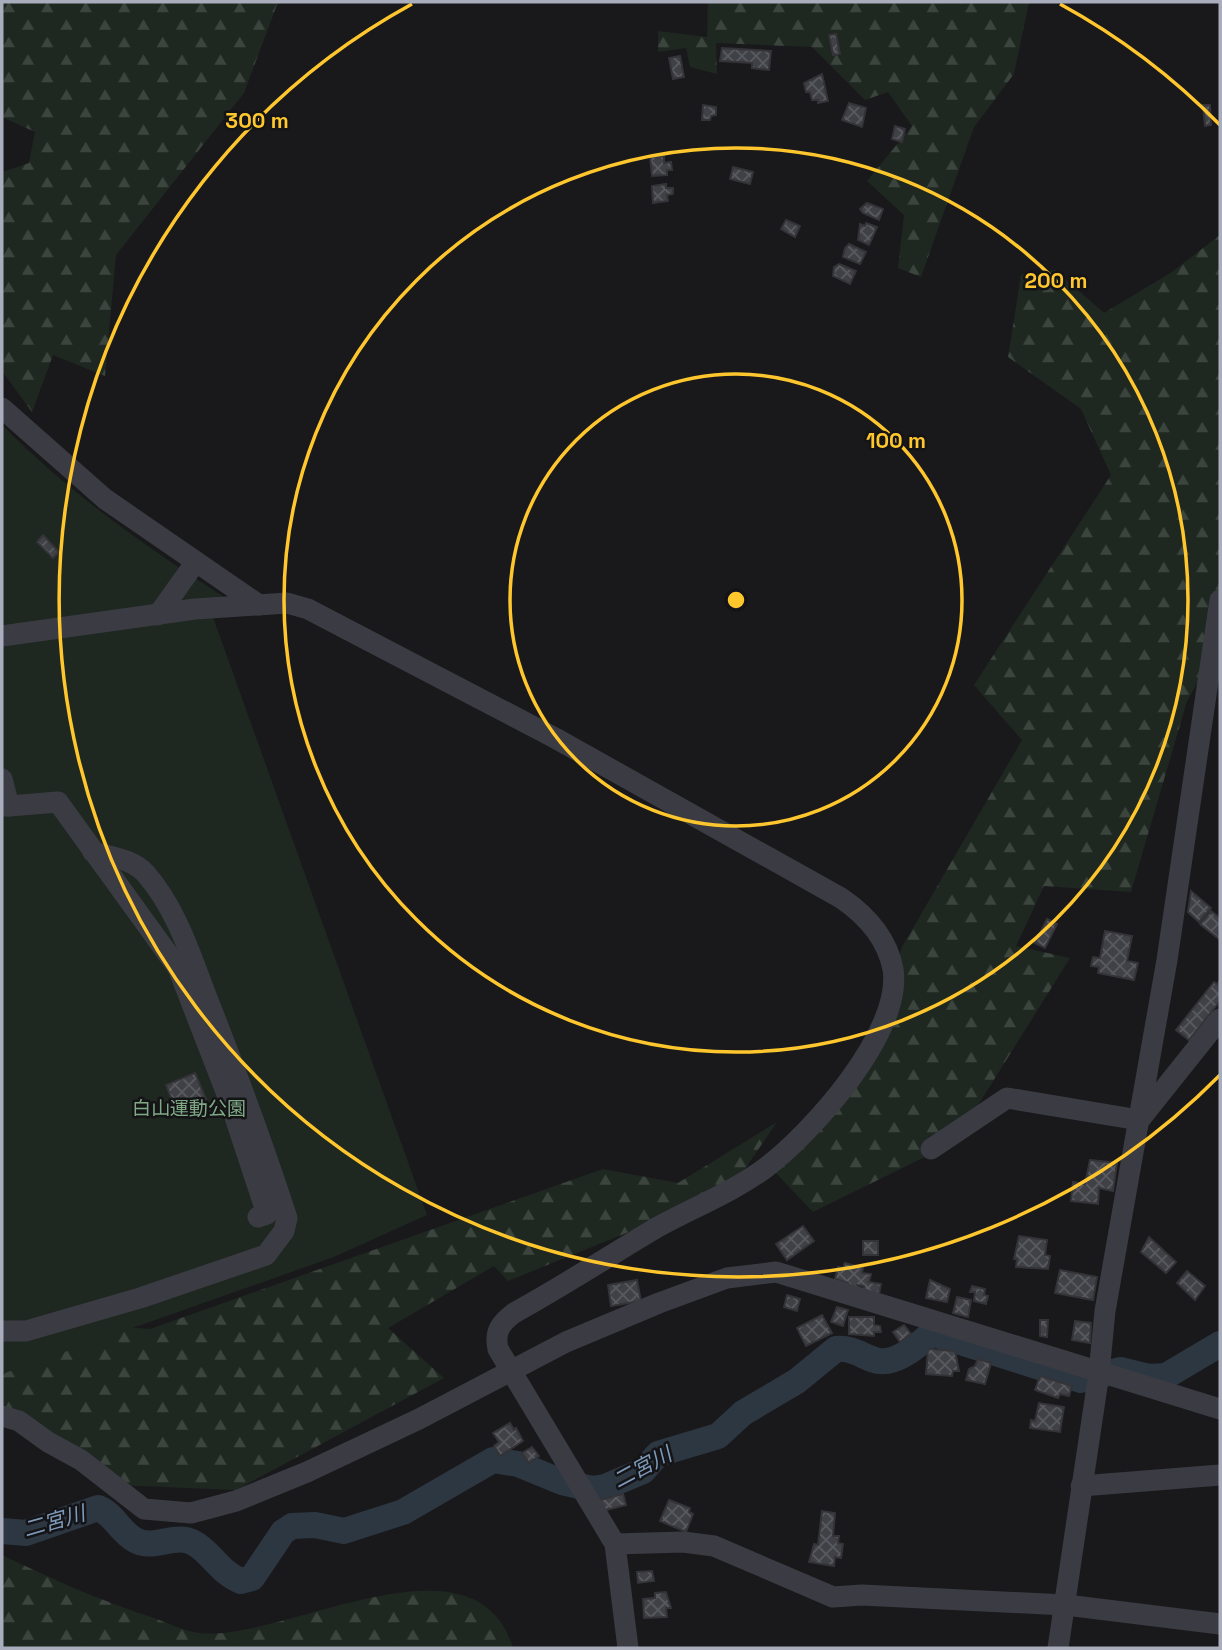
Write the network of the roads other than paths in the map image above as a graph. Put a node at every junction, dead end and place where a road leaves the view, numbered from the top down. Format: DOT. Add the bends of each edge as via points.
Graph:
graph roads {
  1 [pos="2,408"];
  2 [pos="195,563"];
  3 [pos="1220,600"];
  4 [pos="259,605"];
  5 [pos="158,615"];
  6 [pos="2,636"];
  7 [pos="1213,707"];
  8 [pos="2,779"];
  9 [pos="5,806"];
  10 [pos="93,852"];
  11 [pos="1220,1019"];
  12 [pos="1139,1120"];
  13 [pos="931,1149"];
  14 [pos="258,1217"];
  15 [pos="2,1331"];
  16 [pos="512,1370"];
  17 [pos="1099,1373"];
  18 [pos="1220,1409"];
  19 [pos="2,1416"];
  20 [pos="1220,1475"];
  21 [pos="1081,1486"];
  22 [pos="615,1544"];
  23 [pos="1066,1605"];
  24 [pos="1220,1624"];
  25 [pos="632,1646"];
  26 [pos="1058,1648"];
  1 -- 2 [label="street" via="106,499"];
  2 -- 4 [label="street"];
  2 -- 5 [label="street"];
  3 -- 7 [label="street"];
  4 -- 5 [label="street"];
  4 -- 16 [label="street" via="287,603 320,614 830,891 865,914 893,969 892,995 879,1030 822,1117 765,1168 505,1320 495,1336"];
  5 -- 6 [label="street"];
  7 -- 12 [label="street"];
  8 -- 9 [label="street"];
  9 -- 10 [label="street" via="58,802"];
  10 -- 14 [label="street" via="178,968 267,1214"];
  10 -- 15 [label="street" via="131,863 145,872 163,897 266,1123 287,1218 284,1231 266,1255 26,1331"];
  11 -- 12 [label="street"];
  12 -- 13 [label="street" via="1007,1098"];
  12 -- 17 [label="street" via="1105,1311"];
  16 -- 17 [label="street" via="565,1342 702,1286 736,1276 776,1272"];
  16 -- 19 [label="street" via="307,1472 236,1501 191,1513 144,1509 82,1460 19,1421"];
  16 -- 22 [label="street"];
  17 -- 18 [label="street"];
  17 -- 21 [label="street"];
  20 -- 21 [label="street"];
  21 -- 23 [label="street"];
  22 -- 23 [label="street" via="649,1541 715,1546 833,1597"];
  22 -- 25 [label="street"];
  23 -- 24 [label="street"];
  23 -- 26 [label="street"];
}
